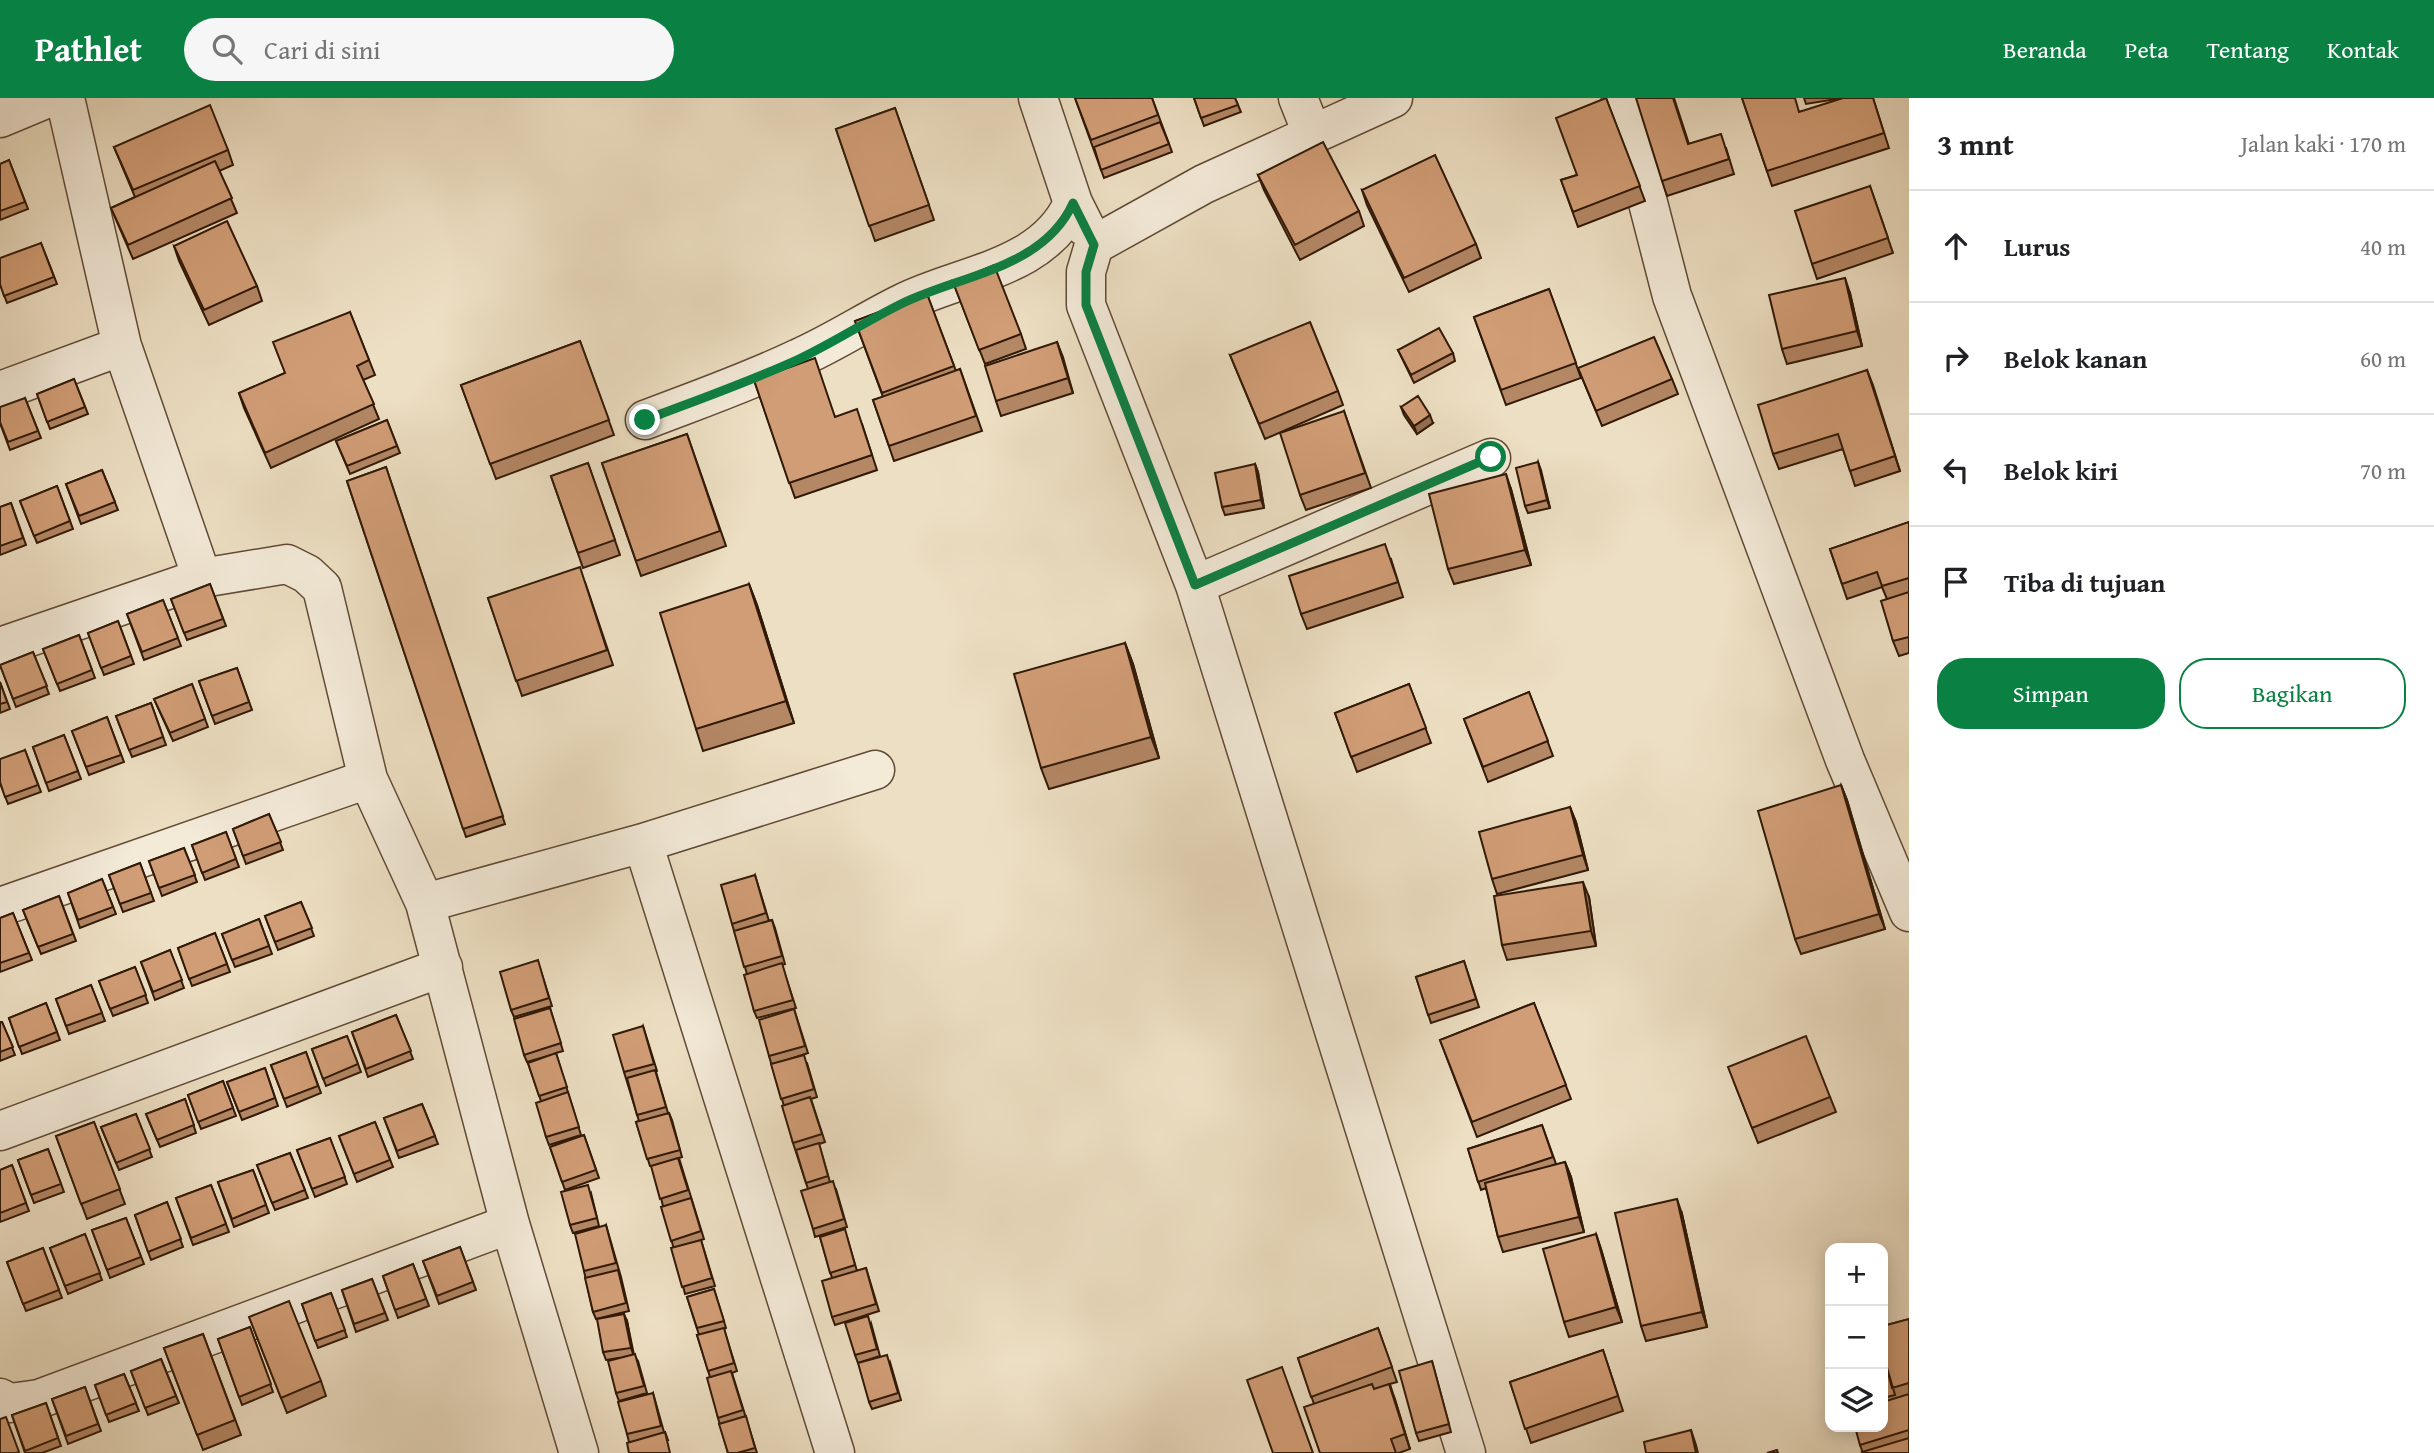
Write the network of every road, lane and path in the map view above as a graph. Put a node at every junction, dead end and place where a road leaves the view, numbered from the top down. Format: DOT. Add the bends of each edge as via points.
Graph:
graph roads {
  1 [pos="48,98"];
  2 [pos="65,98"];
  3 [pos="1038,98"];
  4 [pos="1298,98"];
  5 [pos="1392,98"];
  6 [pos="1621,98"];
  7 [pos="4,110"];
  8 [pos="1312,133"];
  9 [pos="1073,203"];
  10 [pos="1094,245"];
  11 [pos="122,346"];
  12 [pos="0,391"];
  13 [pos="645,420"];
  14 [pos="1491,457"];
  15 [pos="202,578"];
  16 [pos="1195,585"];
  17 [pos="0,647"];
  18 [pos="875,770"];
  19 [pos="368,779"];
  20 [pos="643,844"];
  21 [pos="425,903"];
  22 [pos="0,907"];
  23 [pos="1909,912"];
  24 [pos="443,967"];
  25 [pos="0,1131"];
  26 [pos="510,1224"];
  27 [pos="0,1398"];
  28 [pos="579,1453"];
  29 [pos="835,1453"];
  30 [pos="1466,1453"];
  1 -- 7 [label="street"];
  2 -- 11 [label="street"];
  3 -- 9 [label="street"];
  4 -- 8 [label="street"];
  5 -- 8 [label="street"];
  6 -- 23 [label="street" via="1672,296 1845,760"];
  8 -- 10 [label="street" via="1204,184"];
  9 -- 10 [label="street"];
  9 -- 13 [label="street" via="1056,231 1000,267 903,302 799,359"];
  10 -- 16 [label="street" via="1086,272 1086,305"];
  11 -- 12 [label="street"];
  11 -- 15 [label="street"];
  14 -- 16 [label="street"];
  15 -- 17 [label="street"];
  15 -- 19 [label="street" via="287,564 322,589"];
  16 -- 30 [label="street"];
  18 -- 20 [label="street"];
  19 -- 21 [label="street"];
  19 -- 22 [label="street"];
  20 -- 21 [label="street"];
  20 -- 29 [label="street"];
  21 -- 24 [label="street"];
  24 -- 25 [label="street"];
  24 -- 26 [label="street"];
  26 -- 27 [label="street" via="39,1399 10,1403"];
  26 -- 28 [label="street"];
}
